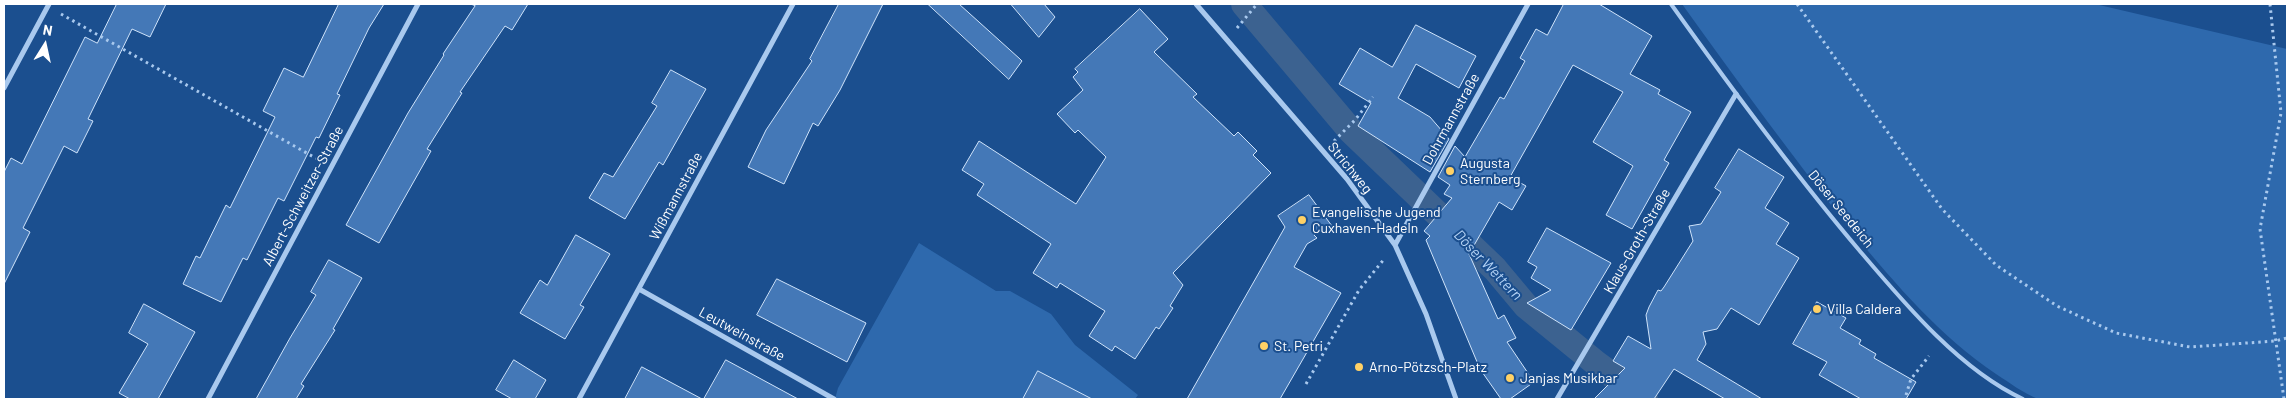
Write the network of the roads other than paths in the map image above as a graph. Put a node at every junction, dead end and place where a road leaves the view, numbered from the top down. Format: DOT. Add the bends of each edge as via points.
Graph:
graph roads {
  1 [pos="418,4"];
  2 [pos="793,4"];
  3 [pos="1196,4"];
  4 [pos="1528,4"];
  5 [pos="1671,4"];
  6 [pos="48,5"];
  7 [pos="4,88"];
  8 [pos="1736,94"];
  9 [pos="1395,245"];
  10 [pos="639,289"];
  11 [pos="208,399"];
  12 [pos="579,399"];
  13 [pos="834,399"];
  14 [pos="1456,399"];
  15 [pos="1556,399"];
  16 [pos="2024,399"];
  1 -- 11 [label="street, Albert-Schweitzer-Straße"];
  2 -- 10 [label="street, Wißmannstraße"];
  3 -- 9 [label="street, Strichweg" via="1347,179"];
  4 -- 9 [label="street, Dohrmannstraße"];
  5 -- 8 [label="lane, Döser Seedeich"];
  6 -- 7 [label="street"];
  8 -- 15 [label="street, Klaus-Groth-Straße"];
  8 -- 16 [label="lane, Döser Seedeich" via="1823,207 1899,297 1938,337 1981,373"];
  9 -- 14 [label="street, Strichweg" via="1426,314"];
  10 -- 12 [label="street, Wißmannstraße"];
  10 -- 13 [label="street, Leutweinstraße"];
}
